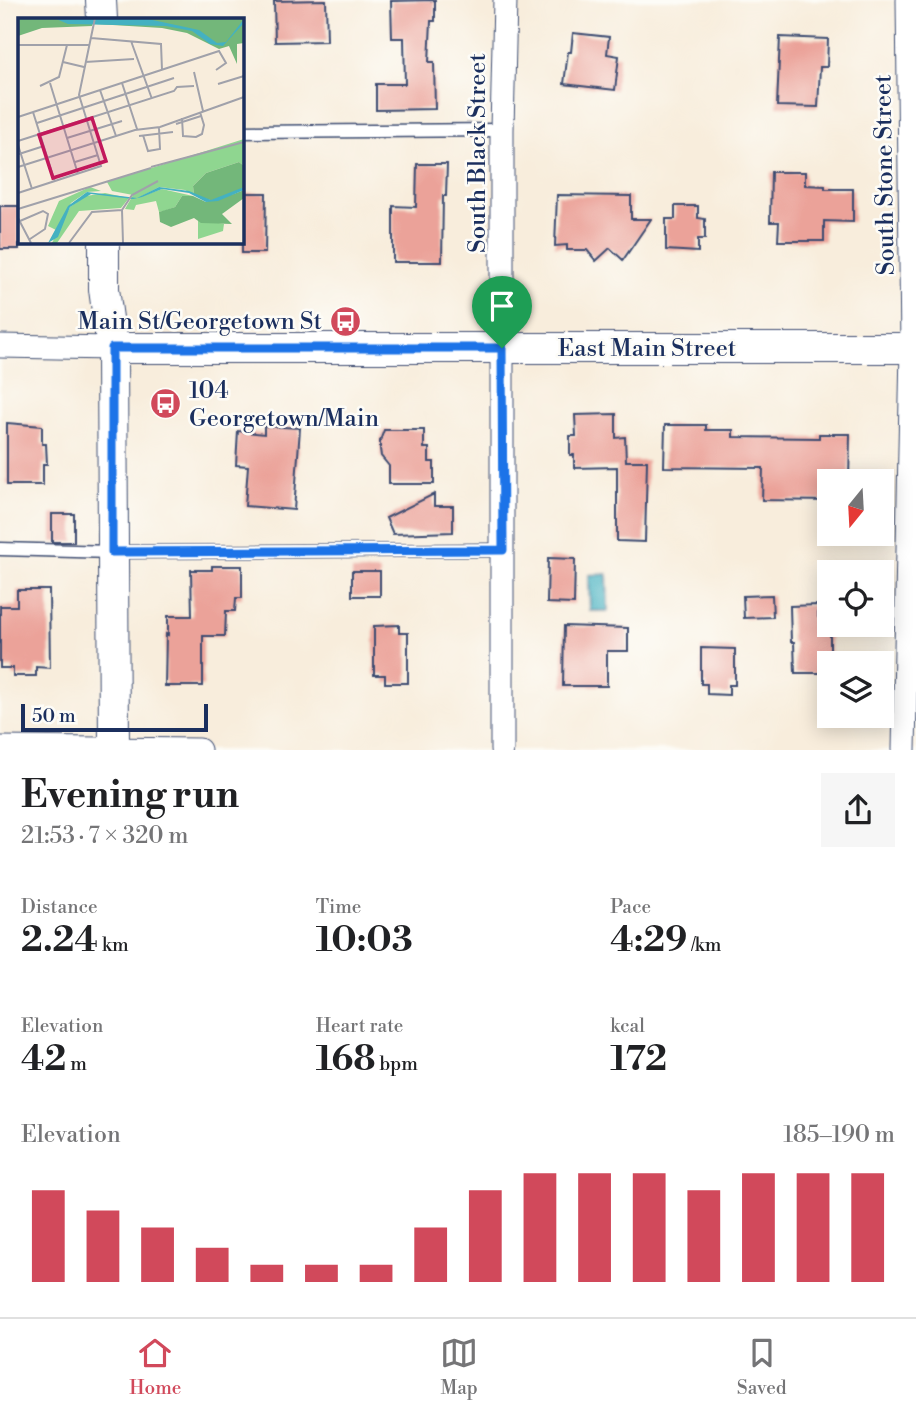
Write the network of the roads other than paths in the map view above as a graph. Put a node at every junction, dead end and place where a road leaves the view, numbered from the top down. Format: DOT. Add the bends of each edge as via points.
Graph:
graph roads {
  1 [pos="102,0"];
  2 [pos="505,0"];
  3 [pos="908,0"];
  4 [pos="102,18"];
  5 [pos="502,130"];
  6 [pos="243,131"];
  7 [pos="103,243"];
  8 [pos="0,346"];
  9 [pos="112,348"];
  10 [pos="502,348"];
  11 [pos="914,348"];
  12 [pos="0,549"];
  13 [pos="503,550"];
  14 [pos="912,551"];
  15 [pos="112,552"];
  16 [pos="0,748"];
  17 [pos="114,749"];
  18 [pos="199,750"];
  19 [pos="502,750"];
  20 [pos="904,750"];
  1 -- 4 [label="street"];
  2 -- 5 [label="street, South Black Street"];
  3 -- 11 [label="street, South Stone Street"];
  5 -- 6 [label="lane"];
  5 -- 10 [label="street, South Black Street"];
  7 -- 9 [label="street"];
  8 -- 9 [label="street, East Main Street"];
  9 -- 10 [label="street, East Main Street"];
  9 -- 15 [label="street"];
  10 -- 11 [label="street, East Main Street"];
  10 -- 13 [label="street, South Black Street"];
  11 -- 14 [label="street, South Stone Street"];
  12 -- 15 [label="lane"];
  13 -- 15 [label="lane"];
  13 -- 19 [label="street, South Black Street"];
  14 -- 20 [label="street, South Stone Street"];
  15 -- 17 [label="street"];
  16 -- 17 [label="street"];
  17 -- 18 [label="street"];
}
